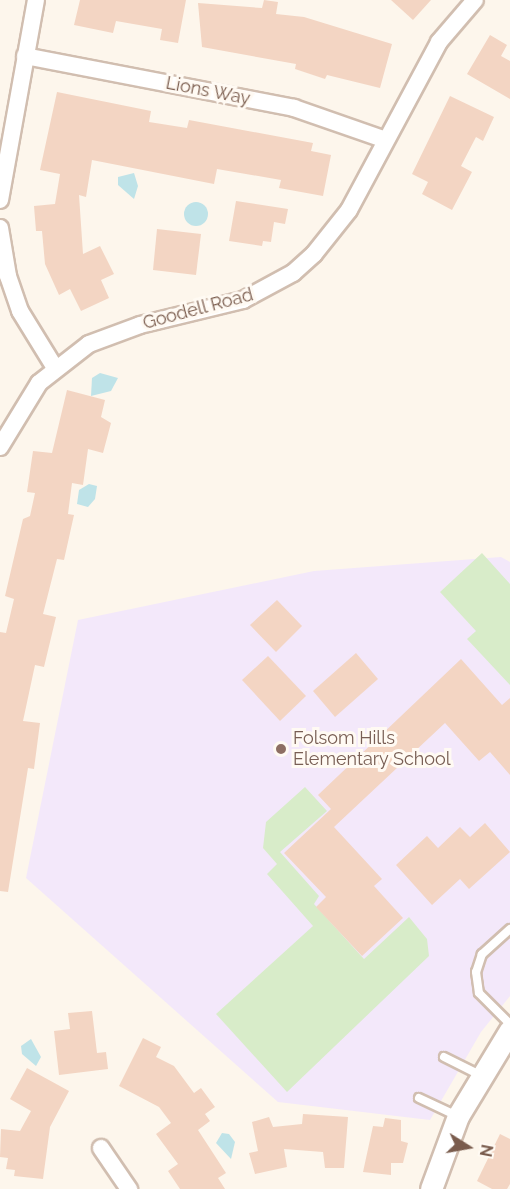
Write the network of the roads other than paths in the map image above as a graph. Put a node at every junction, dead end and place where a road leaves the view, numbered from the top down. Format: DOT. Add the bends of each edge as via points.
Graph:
graph roads {
  1 [pos="36,0"];
  2 [pos="475,0"];
  3 [pos="25,56"];
  4 [pos="386,140"];
  5 [pos="0,200"];
  6 [pos="0,228"];
  7 [pos="55,368"];
  8 [pos="0,447"];
  9 [pos="510,929"];
  10 [pos="510,1024"];
  11 [pos="510,1030"];
  12 [pos="444,1057"];
  13 [pos="480,1075"];
  14 [pos="419,1098"];
  15 [pos="458,1116"];
  16 [pos="100,1148"];
  17 [pos="129,1189"];
  18 [pos="431,1189"];
  1 -- 3 [label="street"];
  2 -- 4 [label="street, Goodell Road" via="439,42"];
  3 -- 4 [label="street, Lions Way" via="294,108"];
  3 -- 5 [label="street"];
  4 -- 7 [label="street, Goodell Road" via="333,234 293,273 243,300 114,332"];
  6 -- 7 [label="street" via="8,276 20,311"];
  7 -- 8 [label="street, Goodell Road" via="21,405"];
  9 -- 10 [label="lane" via="482,954 476,972 479,993"];
  11 -- 13 [label="street"];
  12 -- 13 [label="lane"];
  13 -- 15 [label="street"];
  14 -- 15 [label="lane"];
  15 -- 18 [label="street"];
  16 -- 17 [label="street"];
}
